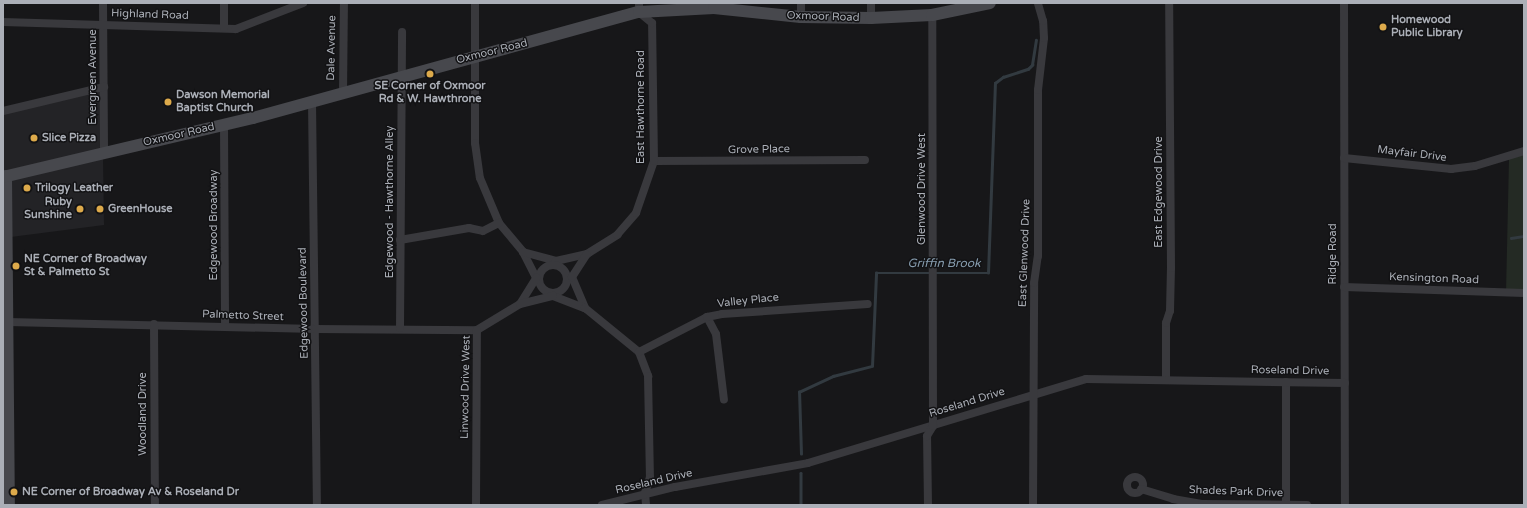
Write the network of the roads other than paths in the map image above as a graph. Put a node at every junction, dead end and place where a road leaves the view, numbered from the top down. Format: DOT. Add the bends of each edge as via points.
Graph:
graph roads {
  1 [pos="103,3"];
  2 [pos="224,3"];
  3 [pos="303,3"];
  4 [pos="344,3"];
  5 [pos="475,3"];
  6 [pos="801,3"];
  7 [pos="871,3"];
  8 [pos="990,3"];
  9 [pos="1038,3"];
  10 [pos="1169,3"];
  11 [pos="1344,3"];
  12 [pos="639,7"];
  13 [pos="932,15"];
  14 [pos="801,17"];
  15 [pos="871,18"];
  16 [pos="3,22"];
  17 [pos="103,24"];
  18 [pos="224,28"];
  19 [pos="402,32"];
  20 [pos="475,57"];
  21 [pos="402,76"];
  22 [pos="104,87"];
  23 [pos="343,93"];
  24 [pos="312,102"];
  25 [pos="3,111"];
  26 [pos="224,124"];
  27 [pos="104,151"];
  28 [pos="1524,151"];
  29 [pos="1344,158"];
  30 [pos="865,160"];
  31 [pos="654,161"];
  32 [pos="5,176"];
  33 [pos="499,223"];
  34 [pos="400,240"];
  35 [pos="523,252"];
  36 [pos="587,254"];
  37 [pos="556,263"];
  38 [pos="538,278"];
  39 [pos="570,278"];
  40 [pos="1344,287"];
  41 [pos="1524,293"];
  42 [pos="553,294"];
  43 [pos="520,304"];
  44 [pos="868,304"];
  45 [pos="585,308"];
  46 [pos="707,317"];
  47 [pos="8,322"];
  48 [pos="154,324"];
  49 [pos="225,326"];
  50 [pos="400,328"];
  51 [pos="315,329"];
  52 [pos="477,330"];
  53 [pos="639,352"];
  54 [pos="1166,380"];
  55 [pos="1286,382"];
  56 [pos="1345,383"];
  57 [pos="1032,395"];
  58 [pos="724,400"];
  59 [pos="933,426"];
  60 [pos="6,453"];
  61 [pos="1141,489"];
  62 [pos="645,493"];
  63 [pos="1202,504"];
  64 [pos="1286,504"];
  65 [pos="9,505"];
  66 [pos="154,505"];
  67 [pos="317,505"];
  68 [pos="476,505"];
  69 [pos="602,505"];
  70 [pos="646,505"];
  71 [pos="928,505"];
  72 [pos="1032,505"];
  73 [pos="1307,505"];
  74 [pos="1345,505"];
  1 -- 17 [label="street, Evergreen Avenue"];
  2 -- 18 [label="street"];
  3 -- 18 [label="street, Highland Road" via="236,28"];
  4 -- 23 [label="street, Dale Avenue"];
  5 -- 20 [label="street"];
  6 -- 14 [label="street"];
  7 -- 15 [label="street"];
  8 -- 13 [label="main road, Oxmoor Road"];
  9 -- 57 [label="street, East Glenwood Drive" via="1043,20 1044,38 1038,90 1038,256 1034,283"];
  10 -- 54 [label="street, East Edgewood Drive" via="1171,268 1170,311 1166,323"];
  11 -- 29 [label="street, Ridge Road"];
  12 -- 14 [label="main road, Oxmoor Road" via="714,8"];
  12 -- 20 [label="main road, Oxmoor Road"];
  12 -- 31 [label="street, East Hawthorne Road" via="652,23"];
  13 -- 15 [label="main road, Oxmoor Road"];
  13 -- 59 [label="street, Glenwood Drive West"];
  14 -- 15 [label="main road, Oxmoor Road"];
  16 -- 17 [label="street, Highland Road"];
  17 -- 18 [label="street, Highland Road"];
  17 -- 22 [label="street, Evergreen Avenue"];
  19 -- 21 [label="street, Edgewood - Hawthorne Alley"];
  20 -- 21 [label="main road, Oxmoor Road"];
  20 -- 33 [label="street" via="475,143 480,178"];
  21 -- 23 [label="main road, Oxmoor Road"];
  21 -- 34 [label="street, Edgewood - Hawthorne Alley"];
  22 -- 25 [label="street"];
  22 -- 27 [label="street, Evergreen Avenue"];
  23 -- 24 [label="main road, Oxmoor Road"];
  24 -- 26 [label="main road, Oxmoor Road"];
  24 -- 51 [label="street, Edgewood Boulevard"];
  26 -- 27 [label="main road, Oxmoor Road"];
  26 -- 49 [label="street, Edgewood Broadway"];
  27 -- 32 [label="main road, Oxmoor Road"];
  28 -- 29 [label="street, Mayfair Drive" via="1475,166 1451,169"];
  29 -- 40 [label="street, Ridge Road"];
  30 -- 31 [label="street, Grove Place"];
  31 -- 36 [label="street, East Hawthorne Road" via="646,191 636,213 617,235"];
  32 -- 47 [label="main road"];
  33 -- 34 [label="street" via="483,231 469,228"];
  33 -- 35 [label="street"];
  34 -- 50 [label="street, Edgewood - Hawthorne Alley"];
  35 -- 37 [label="street, East Hawthorne Road"];
  35 -- 38 [label="street"];
  36 -- 37 [label="street, East Hawthorne Road"];
  36 -- 39 [label="street, East Hawthorne Road"];
  37 -- 38 [label="street" via="544,269"];
  37 -- 39 [label="street"];
  38 -- 42 [label="street" via="544,289"];
  38 -- 43 [label="street"];
  39 -- 42 [label="street" via="562,290"];
  39 -- 45 [label="street"];
  40 -- 41 [label="street, Kensington Road"];
  40 -- 56 [label="street, Ridge Road"];
  42 -- 43 [label="street, Linwood Drive West"];
  42 -- 45 [label="street"];
  43 -- 52 [label="street, Linwood Drive West"];
  44 -- 46 [label="street, Valley Place" via="798,307"];
  45 -- 53 [label="street"];
  46 -- 53 [label="street, Valley Place"];
  46 -- 58 [label="street" via="716,334"];
  47 -- 48 [label="street, Palmetto Street"];
  47 -- 60 [label="main road"];
  48 -- 49 [label="street, Palmetto Street"];
  48 -- 66 [label="street, Woodland Drive"];
  49 -- 51 [label="street, Palmetto Street"];
  50 -- 51 [label="street, Palmetto Street"];
  50 -- 52 [label="street, Palmetto Street"];
  51 -- 67 [label="street, Edgewood Boulevard"];
  52 -- 68 [label="street, Linwood Drive West"];
  53 -- 62 [label="street" via="648,376 650,417 650,477"];
  54 -- 55 [label="street, Roseland Drive"];
  54 -- 57 [label="street, Roseland Drive" via="1086,379"];
  55 -- 56 [label="street, Roseland Drive"];
  55 -- 64 [label="street"];
  56 -- 74 [label="street, Ridge Road"];
  57 -- 59 [label="street, Roseland Drive"];
  57 -- 72 [label="street, East Glenwood Drive"];
  59 -- 62 [label="street, Roseland Drive" via="808,463"];
  59 -- 71 [label="street, Glenwood Drive West" via="927,436"];
  60 -- 65 [label="main road"];
  61 -- 63 [label="street, Shades Park Drive" via="1173,499"];
  62 -- 69 [label="street, Roseland Drive"];
  62 -- 70 [label="street"];
  63 -- 64 [label="street, Shades Park Drive"];
  64 -- 73 [label="street, Shades Park Drive"];
}
